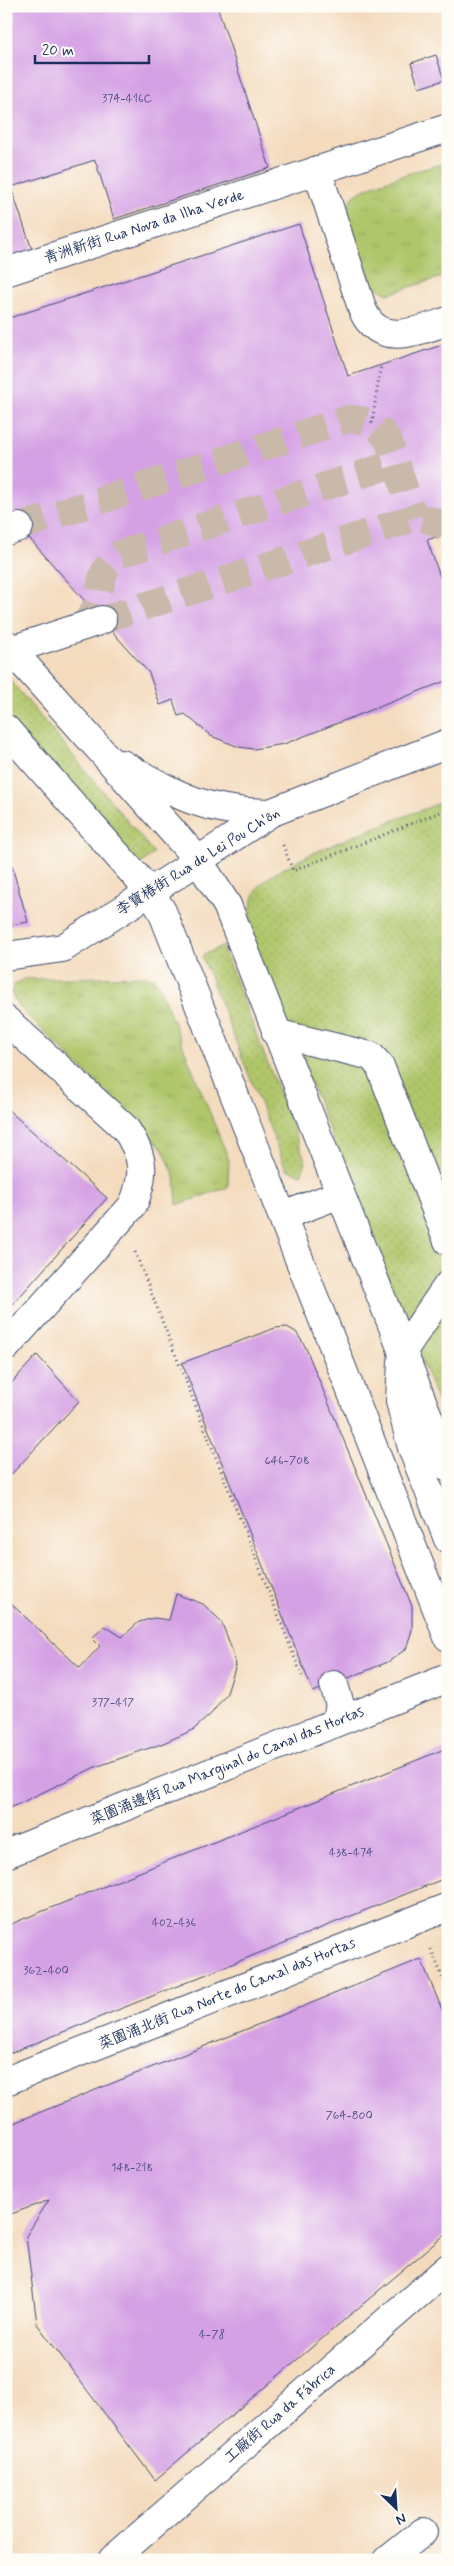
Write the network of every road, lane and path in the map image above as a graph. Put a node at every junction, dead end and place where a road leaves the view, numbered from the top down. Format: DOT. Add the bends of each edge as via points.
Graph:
graph roads {
  1 [pos="448,128"];
  2 [pos="317,170"];
  3 [pos="6,272"];
  4 [pos="448,321"];
  5 [pos="385,333"];
  6 [pos="372,423"];
  7 [pos="102,620"];
  8 [pos="9,647"];
  9 [pos="6,729"];
  10 [pos="448,743"];
  11 [pos="104,754"];
  12 [pos="448,809"];
  13 [pos="270,813"];
  14 [pos="198,860"];
  15 [pos="150,892"];
  16 [pos="6,956"];
  17 [pos="6,1020"];
  18 [pos="276,1033"];
  19 [pos="340,1194"];
  20 [pos="283,1216"];
  21 [pos="121,1218"];
  22 [pos="448,1241"];
  23 [pos="448,1285"];
  24 [pos="6,1347"];
  25 [pos="402,1352"];
  26 [pos="448,1467"];
  27 [pos="448,1539"];
  28 [pos="448,1637"];
  29 [pos="448,1678"];
  30 [pos="338,1710"];
  31 [pos="6,1854"];
  32 [pos="448,1906"];
  33 [pos="418,1918"];
  34 [pos="448,1990"];
  35 [pos="6,2081"];
  36 [pos="448,2268"];
  37 [pos="423,2532"];
  38 [pos="112,2560"];
  39 [pos="388,2560"];
  1 -- 2 [label="main road, 青洲新街 Rua Nova da Ilha Verde"];
  2 -- 3 [label="main road, 青洲新街 Rua Nova da Ilha Verde"];
  2 -- 5 [label="main road" via="363,311 374,326"];
  4 -- 5 [label="main road" via="405,335"];
  5 -- 6 [label="path"];
  7 -- 8 [label="main road"];
  8 -- 11 [label="main road"];
  9 -- 15 [label="main road"];
  10 -- 13 [label="main road, 李寶椿街 Rua de Lei Pou Ch'ôn"];
  11 -- 13 [label="main road" via="178,796 208,807"];
  11 -- 14 [label="main road"];
  12 -- 13 [label="path" via="293,871"];
  13 -- 14 [label="main road, 李寶椿街 Rua de Lei Pou Ch'ôn"];
  14 -- 15 [label="main road, 李寶椿街 Rua de Lei Pou Ch'ôn"];
  14 -- 18 [label="main road" via="227,905"];
  15 -- 16 [label="main road, 李寶椿街 Rua de Lei Pou Ch'ôn" via="63,948"];
  15 -- 20 [label="main road" via="162,911"];
  17 -- 21 [label="main road" via="125,1128 136,1145 142,1165 141,1186 133,1205"];
  18 -- 19 [label="main road"];
  18 -- 22 [label="main road" via="372,1056 380,1066"];
  19 -- 20 [label="main road"];
  19 -- 25 [label="main road"];
  20 -- 28 [label="main road"];
  21 -- 24 [label="main road"];
  21 -- 30 [label="path"];
  23 -- 25 [label="main road"];
  25 -- 26 [label="main road"];
  25 -- 27 [label="main road" via="400,1401 412,1448"];
  29 -- 30 [label="main road, 菜園涌邊街 Rua Marginal do Canal das Hortas"];
  30 -- 31 [label="main road, 菜園涌邊街 Rua Marginal do Canal das Hortas"];
  32 -- 33 [label="main road, 菜園涌北街 Rua Norte do Canal das Hortas"];
  33 -- 34 [label="path"];
  33 -- 35 [label="main road, 菜園涌北街 Rua Norte do Canal das Hortas"];
  36 -- 38 [label="main road, 工廠街 Rua da Fábrica"];
  37 -- 39 [label="main road"];
}
